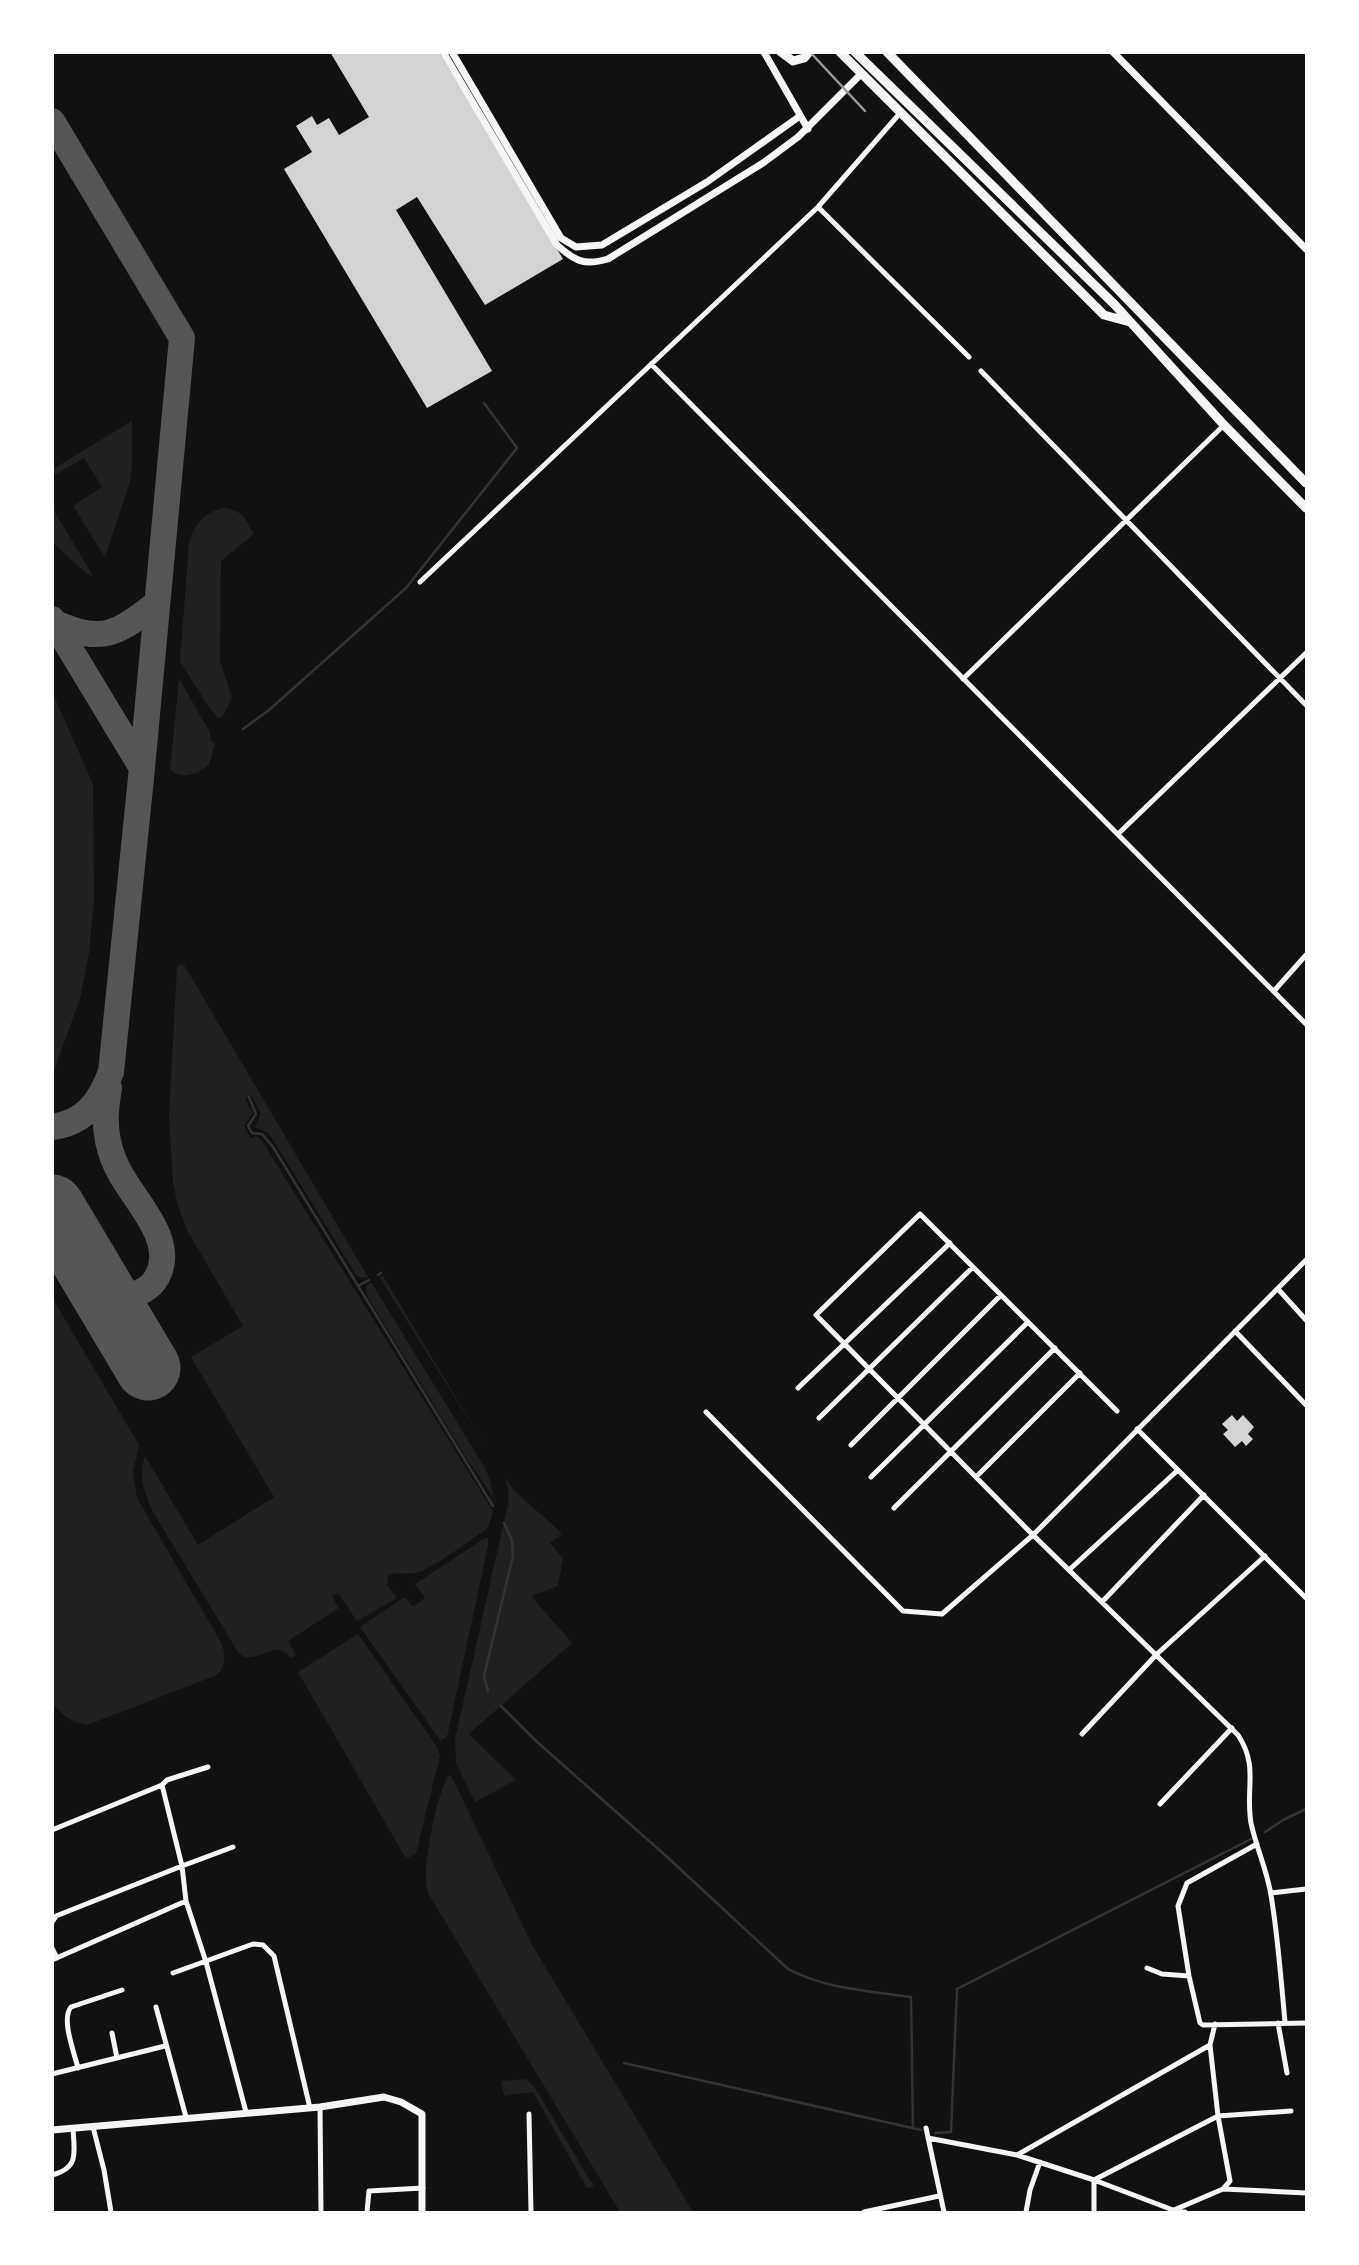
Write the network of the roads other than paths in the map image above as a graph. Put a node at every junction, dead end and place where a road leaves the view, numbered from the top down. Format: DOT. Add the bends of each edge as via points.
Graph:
graph roads {
  1 [pos="443,52"];
  2 [pos="452,52"];
  3 [pos="764,52"];
  4 [pos="781,52"];
  5 [pos="809,52"];
  6 [pos="840,52"];
  7 [pos="855,52"];
  8 [pos="887,52"];
  9 [pos="1113,52"];
  10 [pos="862,73"];
  11 [pos="901,112"];
  12 [pos="800,116"];
  13 [pos="808,128"];
  14 [pos="818,207"];
  15 [pos="1307,249"];
  16 [pos="1132,323"];
  17 [pos="969,357"];
  18 [pos="651,364"];
  19 [pos="981,371"];
  20 [pos="1224,425"];
  21 [pos="1307,484"];
  22 [pos="1307,508"];
  23 [pos="1126,522"];
  24 [pos="420,582"];
  25 [pos="1307,653"];
  26 [pos="963,679"];
  27 [pos="1281,679"];
  28 [pos="1307,705"];
  29 [pos="1118,834"];
  30 [pos="1307,955"];
  31 [pos="1274,991"];
  32 [pos="1307,1024"];
  33 [pos="950,1243"];
  34 [pos="1307,1260"];
  35 [pos="973,1267"];
  36 [pos="1278,1289"];
  37 [pos="1001,1295"];
  38 [pos="1307,1320"];
  39 [pos="1028,1322"];
  40 [pos="1235,1331"];
  41 [pos="844,1343"];
  42 [pos="1055,1348"];
  43 [pos="870,1370"];
  44 [pos="1080,1373"];
  45 [pos="798,1388"];
  46 [pos="899,1396"];
  47 [pos="1307,1405"];
  48 [pos="1117,1411"];
  49 [pos="706,1412"];
  50 [pos="819,1418"];
  51 [pos="924,1425"];
  52 [pos="1137,1429"];
  53 [pos="851,1445"];
  54 [pos="950,1451"];
  55 [pos="1178,1470"];
  56 [pos="871,1477"];
  57 [pos="976,1477"];
  58 [pos="1204,1495"];
  59 [pos="894,1508"];
  60 [pos="1033,1535"];
  61 [pos="1265,1556"];
  62 [pos="1069,1570"];
  63 [pos="1307,1586"];
  64 [pos="1301,1591"];
  65 [pos="1307,1598"];
  66 [pos="1102,1602"];
  67 [pos="1157,1654"];
  68 [pos="1232,1728"];
  69 [pos="1082,1734"];
  70 [pos="208,1767"];
  71 [pos="162,1785"];
  72 [pos="1160,1804"];
  73 [pos="52,1829"];
  74 [pos="1257,1844"];
  75 [pos="233,1847"];
  76 [pos="181,1866"];
  77 [pos="1307,1889"];
  78 [pos="1271,1893"];
  79 [pos="186,1901"];
  80 [pos="52,1922"];
  81 [pos="52,1948"];
  82 [pos="55,1959"];
  83 [pos="206,1962"];
  84 [pos="1147,1968"];
  85 [pos="173,1973"];
  86 [pos="1188,1976"];
  87 [pos="122,1990"];
  88 [pos="156,2007"];
  89 [pos="1282,2023"];
  90 [pos="1307,2023"];
  91 [pos="1214,2024"];
  92 [pos="112,2033"];
  93 [pos="1210,2045"];
  94 [pos="165,2046"];
  95 [pos="117,2058"];
  96 [pos="78,2068"];
  97 [pos="1287,2073"];
  98 [pos="52,2074"];
  99 [pos="320,2107"];
  100 [pos="310,2108"];
  101 [pos="1291,2111"];
  102 [pos="246,2112"];
  103 [pos="529,2114"];
  104 [pos="1218,2116"];
  105 [pos="186,2117"];
  106 [pos="93,2127"];
  107 [pos="926,2128"];
  108 [pos="73,2129"];
  109 [pos="52,2130"];
  110 [pos="928,2138"];
  111 [pos="1017,2155"];
  112 [pos="1040,2162"];
  113 [pos="52,2175"];
  114 [pos="1094,2180"];
  115 [pos="423,2189"];
  116 [pos="1223,2189"];
  117 [pos="1307,2193"];
  118 [pos="940,2196"];
  119 [pos="1173,2211"];
  120 [pos="875,2212"];
  121 [pos="111,2213"];
  122 [pos="321,2213"];
  123 [pos="367,2213"];
  124 [pos="422,2213"];
  125 [pos="531,2213"];
  126 [pos="864,2213"];
  127 [pos="943,2213"];
  128 [pos="1026,2213"];
  129 [pos="1094,2213"];
  130 [pos="1185,2213"];
  1 -- 13 [label="street" via="557,245 573,259 593,264 608,260 763,163"];
  2 -- 12 [label="street" via="561,238 576,247 602,245 707,181"];
  3 -- 12 [label="street"];
  4 -- 5 [label="main road" via="793,61"];
  6 -- 10 [label="main road"];
  7 -- 16 [label="main road"];
  8 -- 21 [label="main road"];
  9 -- 15 [label="street"];
  10 -- 11 [label="main road"];
  10 -- 13 [label="street"];
  11 -- 14 [label="street"];
  11 -- 16 [label="main road" via="1104,315"];
  12 -- 13 [label="street"];
  14 -- 17 [label="street"];
  14 -- 18 [label="street"];
  16 -- 20 [label="main road"];
  18 -- 24 [label="street"];
  18 -- 26 [label="street"];
  19 -- 23 [label="street"];
  20 -- 22 [label="main road"];
  20 -- 23 [label="street"];
  23 -- 26 [label="street"];
  23 -- 27 [label="street"];
  25 -- 27 [label="street"];
  26 -- 29 [label="street"];
  27 -- 28 [label="street"];
  27 -- 29 [label="street"];
  29 -- 31 [label="street"];
  30 -- 31 [label="street"];
  31 -- 32 [label="street"];
  33 -- 35 [label="street"];
  33 -- 41 [label="street"];
  33 -- 41 [label="street" via="920,1214 816,1315"];
  34 -- 36 [label="street"];
  35 -- 37 [label="street"];
  35 -- 43 [label="street"];
  36 -- 38 [label="street"];
  36 -- 40 [label="street"];
  37 -- 39 [label="street"];
  37 -- 46 [label="street"];
  39 -- 42 [label="street"];
  39 -- 51 [label="street"];
  40 -- 47 [label="street"];
  40 -- 52 [label="street"];
  41 -- 43 [label="street"];
  41 -- 45 [label="street"];
  42 -- 44 [label="street"];
  42 -- 54 [label="street"];
  43 -- 46 [label="street"];
  43 -- 50 [label="street"];
  44 -- 48 [label="street"];
  44 -- 57 [label="street"];
  46 -- 51 [label="street"];
  46 -- 53 [label="street"];
  49 -- 60 [label="street" via="903,1611 942,1614"];
  51 -- 54 [label="street"];
  51 -- 56 [label="street"];
  52 -- 55 [label="street"];
  52 -- 60 [label="street"];
  54 -- 57 [label="street"];
  54 -- 59 [label="street"];
  55 -- 58 [label="street"];
  55 -- 62 [label="street"];
  57 -- 60 [label="street"];
  58 -- 61 [label="street"];
  58 -- 66 [label="street"];
  60 -- 62 [label="street"];
  61 -- 64 [label="street"];
  61 -- 67 [label="street"];
  62 -- 66 [label="street"];
  63 -- 64 [label="street"];
  64 -- 65 [label="street"];
  66 -- 67 [label="street"];
  67 -- 68 [label="street"];
  67 -- 69 [label="street"];
  68 -- 72 [label="street"];
  68 -- 74 [label="street" via="1250,1755 1248,1802"];
  70 -- 71 [label="street"];
  71 -- 73 [label="street"];
  71 -- 76 [label="street"];
  74 -- 78 [label="street"];
  74 -- 86 [label="street" via="1186,1883 1178,1906"];
  75 -- 76 [label="street"];
  76 -- 79 [label="street"];
  76 -- 80 [label="street" via="56,1916"];
  77 -- 78 [label="street"];
  78 -- 89 [label="street"];
  79 -- 82 [label="street"];
  79 -- 83 [label="street"];
  81 -- 82 [label="street"];
  83 -- 85 [label="street"];
  83 -- 100 [label="street" via="253,1944 263,1945 274,1955"];
  83 -- 102 [label="street"];
  84 -- 86 [label="street"];
  86 -- 91 [label="street" via="1200,2023"];
  87 -- 96 [label="street" via="68,2010 66,2020"];
  88 -- 94 [label="street"];
  89 -- 90 [label="street"];
  89 -- 91 [label="street"];
  89 -- 97 [label="street"];
  91 -- 93 [label="street"];
  92 -- 95 [label="street"];
  93 -- 104 [label="street"];
  93 -- 111 [label="street"];
  94 -- 95 [label="street"];
  94 -- 105 [label="street"];
  95 -- 96 [label="street"];
  96 -- 98 [label="street"];
  99 -- 100 [label="street"];
  99 -- 115 [label="street" via="384,2097 422,2114"];
  99 -- 122 [label="street"];
  100 -- 102 [label="street"];
  101 -- 104 [label="street"];
  102 -- 105 [label="street"];
  103 -- 125 [label="street"];
  104 -- 114 [label="street"];
  104 -- 116 [label="street" via="1230,2181"];
  105 -- 106 [label="street"];
  106 -- 108 [label="street"];
  106 -- 121 [label="street"];
  107 -- 110 [label="street"];
  108 -- 109 [label="street"];
  108 -- 113 [label="street" via="74,2161 65,2172"];
  110 -- 111 [label="street"];
  110 -- 118 [label="street"];
  111 -- 112 [label="street"];
  112 -- 114 [label="street"];
  112 -- 128 [label="street"];
  114 -- 119 [label="street"];
  114 -- 129 [label="street"];
  115 -- 123 [label="street" via="369,2191"];
  115 -- 124 [label="street"];
  116 -- 117 [label="street"];
  116 -- 119 [label="street"];
  118 -- 120 [label="street"];
  118 -- 127 [label="street"];
  119 -- 130 [label="street"];
  120 -- 126 [label="street"];
}
